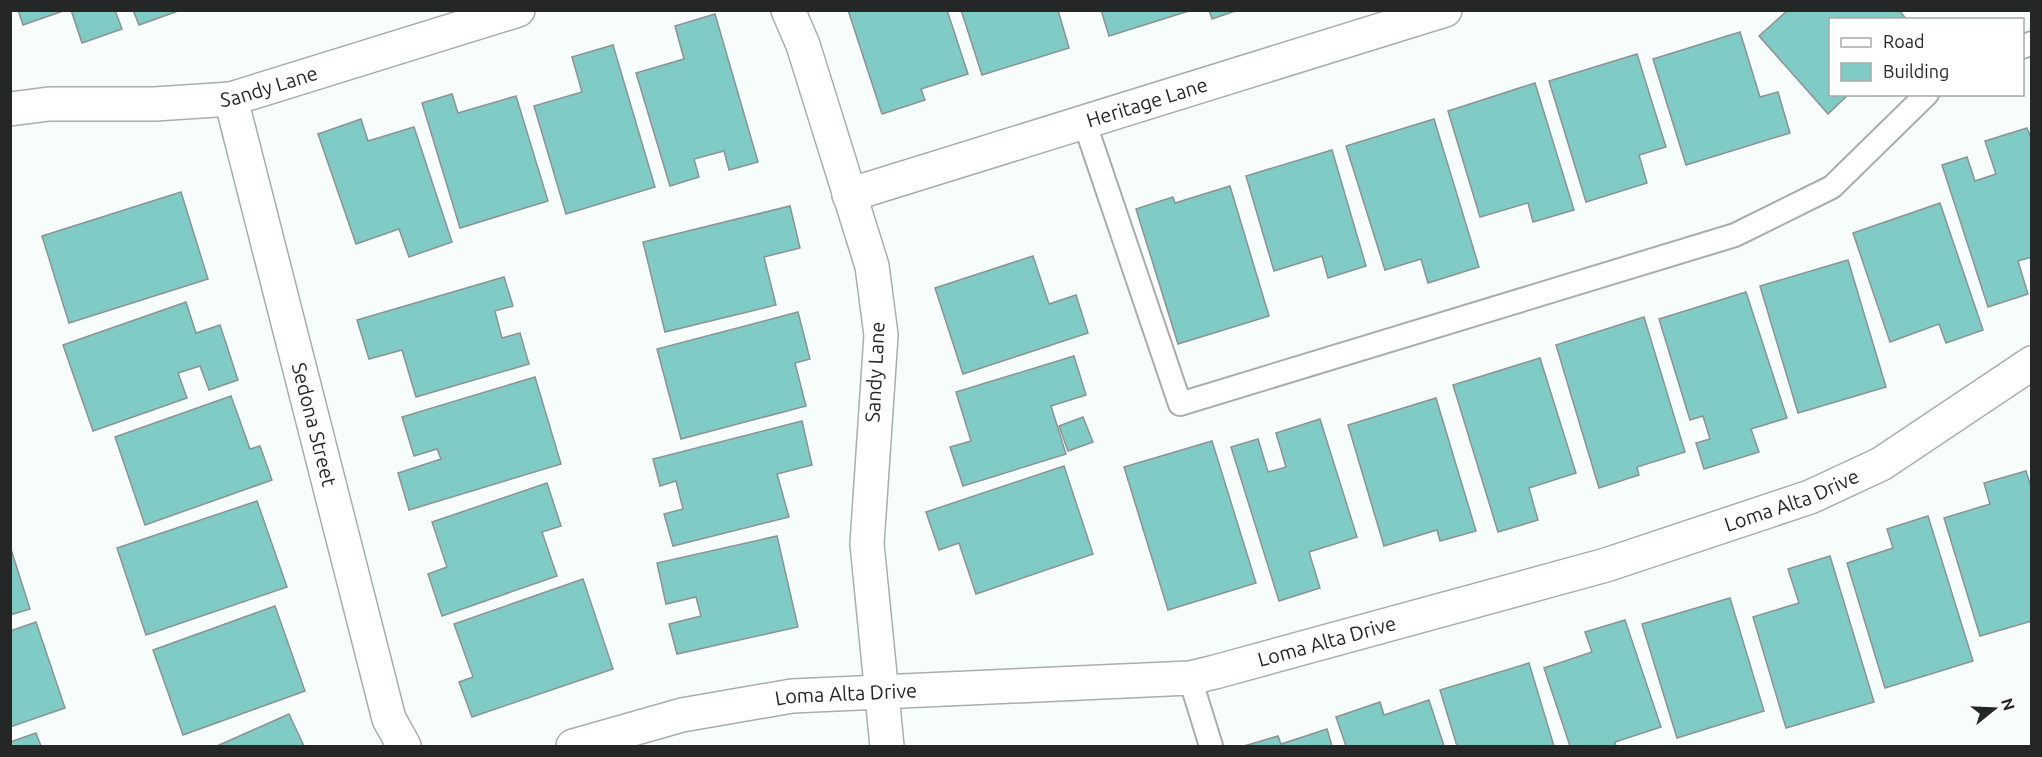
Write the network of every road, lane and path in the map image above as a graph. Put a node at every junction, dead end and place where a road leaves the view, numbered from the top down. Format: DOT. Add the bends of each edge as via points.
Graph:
graph roads {
  1 [pos="518,10"];
  2 [pos="788,10"];
  3 [pos="1445,10"];
  4 [pos="1926,96"];
  5 [pos="231,99"];
  6 [pos="10,109"];
  7 [pos="1084,121"];
  8 [pos="849,195"];
  9 [pos="2031,363"];
  10 [pos="1190,678"];
  11 [pos="882,692"];
  12 [pos="584,745"];
  13 [pos="404,747"];
  14 [pos="887,747"];
  15 [pos="1211,747"];
  1 -- 5 [label="street, Sandy Lane"];
  2 -- 8 [label="street, Sandy Lane" via="803,45"];
  3 -- 7 [label="street, Heritage Lane"];
  4 -- 7 [label="lane" via="1832,187 1735,235 1180,404"];
  5 -- 6 [label="street, Sandy Lane" via="49,104"];
  5 -- 13 [label="street, Sedona Street" via="388,719"];
  7 -- 8 [label="street, Heritage Lane"];
  8 -- 11 [label="street, Sandy Lane" via="872,266 881,335 867,544"];
  9 -- 10 [label="street, Loma Alta Drive" via="1881,464 1810,497 1606,565"];
  10 -- 11 [label="street, Loma Alta Drive"];
  10 -- 15 [label="lane"];
  11 -- 12 [label="street, Loma Alta Drive" via="792,696 682,715"];
  11 -- 14 [label="street, Sandy Lane"];
}
